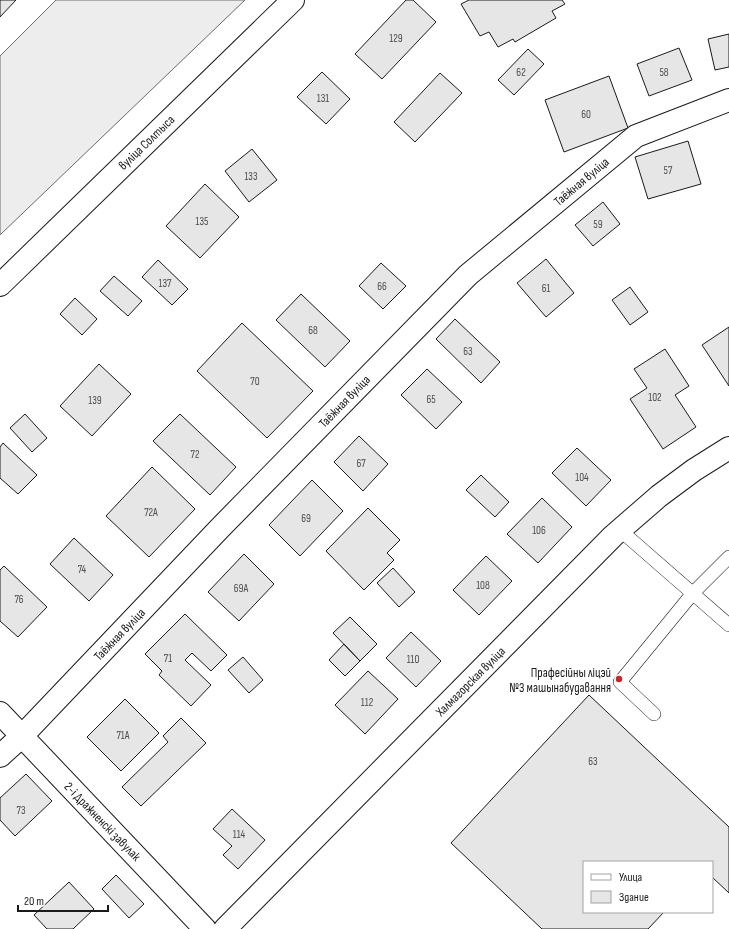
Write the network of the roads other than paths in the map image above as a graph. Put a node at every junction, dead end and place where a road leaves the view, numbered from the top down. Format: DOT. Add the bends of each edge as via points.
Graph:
graph roads {
  1 [pos="293,0"];
  2 [pos="729,100"];
  3 [pos="0,285"];
  4 [pos="729,448"];
  5 [pos="620,530"];
  6 [pos="729,557"];
  7 [pos="693,593"];
  8 [pos="729,624"];
  9 [pos="0,713"];
  10 [pos="654,714"];
  11 [pos="22,736"];
  12 [pos="0,756"];
  13 [pos="205,929"];
  14 [pos="225,929"];
  1 -- 3 [label="street, вуліца Солтыса"];
  2 -- 11 [label="street, Таёжная вуліца" via="636,136 468,275 220,528"];
  4 -- 5 [label="street, Халмагорская вуліца" via="659,496"];
  5 -- 7 [label="lane"];
  5 -- 14 [label="street, Халмагорская вуліца"];
  6 -- 7 [label="lane"];
  7 -- 8 [label="lane"];
  7 -- 10 [label="lane" via="620,682"];
  9 -- 11 [label="street, 2-і Дражненскі завулак"];
  11 -- 12 [label="street, Таёжная вуліца"];
  11 -- 13 [label="street, 2-і Дражненскі завулак"];
}
